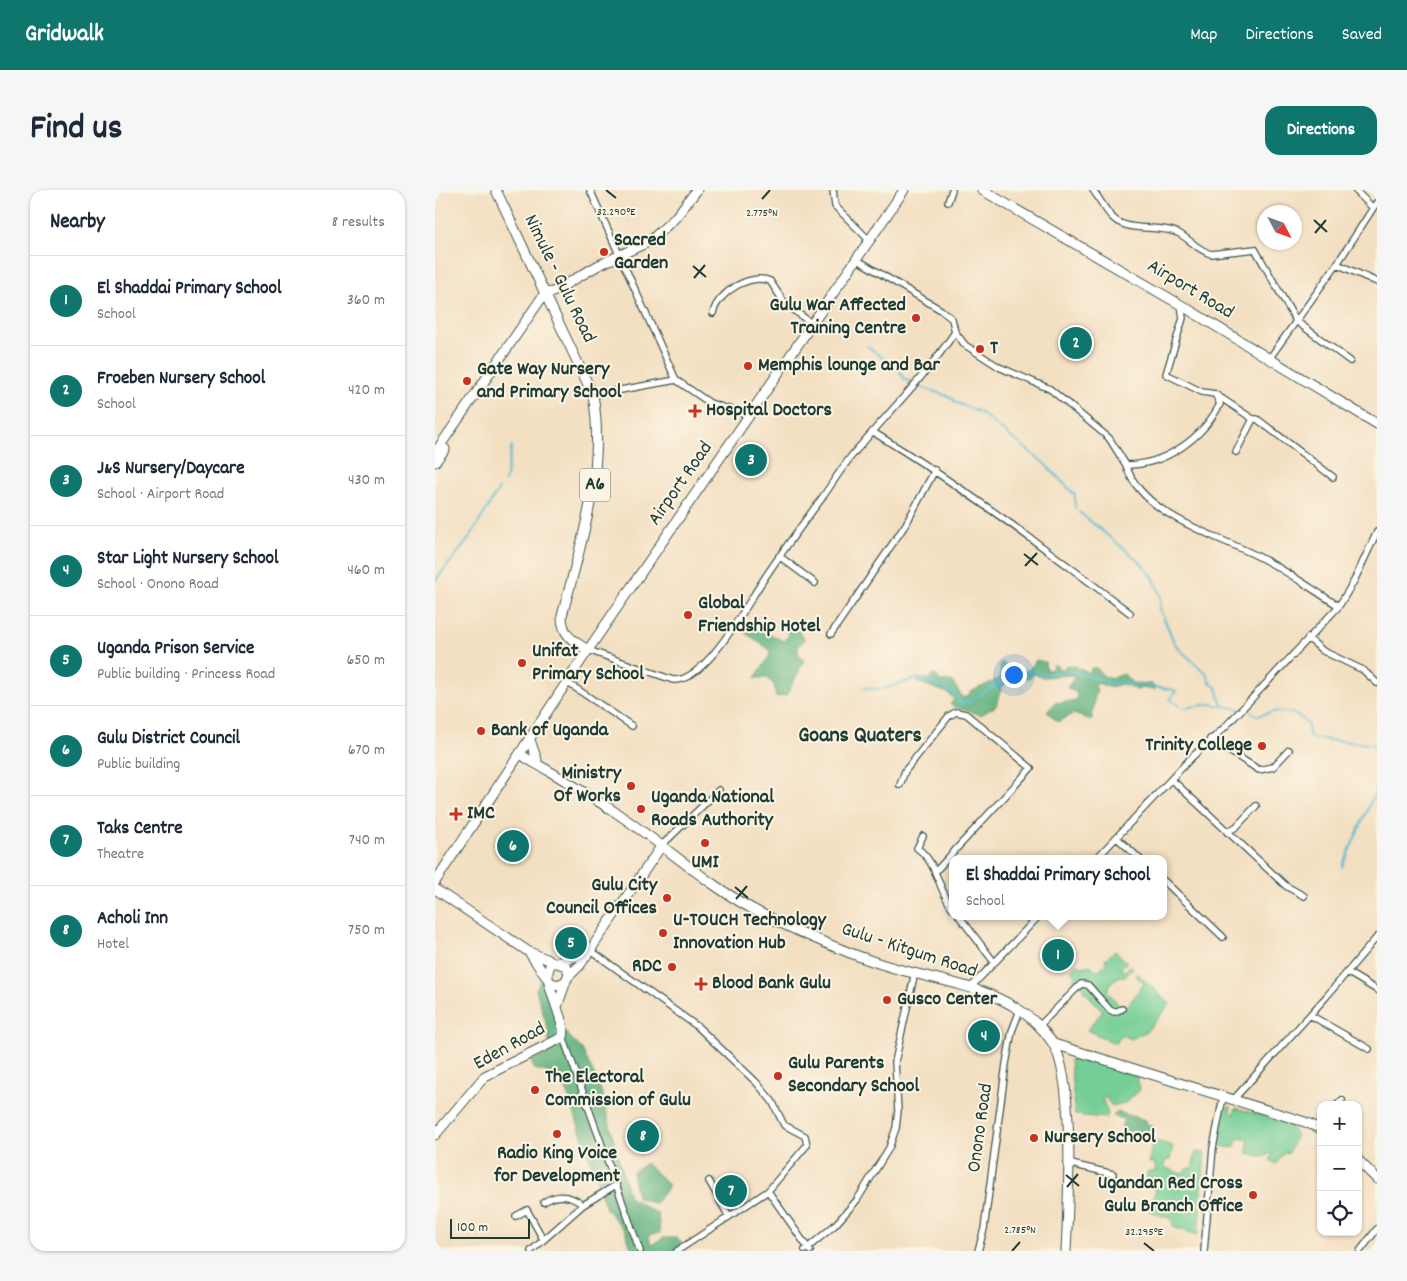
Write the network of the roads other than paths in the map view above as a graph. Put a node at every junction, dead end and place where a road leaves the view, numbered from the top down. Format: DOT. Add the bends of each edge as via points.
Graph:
graph roads {
  1 [pos="496,190"];
  2 [pos="590,190"];
  3 [pos="697,190"];
  4 [pos="833,190"];
  5 [pos="904,190"];
  6 [pos="952,190"];
  7 [pos="982,190"];
  8 [pos="1093,190"];
  9 [pos="1355,190"];
  10 [pos="947,202"];
  11 [pos="1375,205"];
  12 [pos="869,240"];
  13 [pos="618,256"];
  14 [pos="856,259"];
  15 [pos="1337,264"];
  16 [pos="1377,282"];
  17 [pos="549,294"];
  18 [pos="1181,305"];
  19 [pos="713,313"];
  20 [pos="1295,321"];
  21 [pos="812,324"];
  22 [pos="955,332"];
  23 [pos="1269,359"];
  24 [pos="1350,361"];
  25 [pos="676,380"];
  26 [pos="1215,394"];
  27 [pos="593,395"];
  28 [pos="749,416"];
  29 [pos="1253,419"];
  30 [pos="1377,424"];
  31 [pos="873,432"];
  32 [pos="1236,452"];
  33 [pos="435,453"];
  34 [pos="435,462"];
  35 [pos="1126,466"];
  36 [pos="935,470"];
  37 [pos="1333,477"];
  38 [pos="1377,532"];
  39 [pos="779,556"];
  40 [pos="815,583"];
  41 [pos="1339,606"];
  42 [pos="1130,613"];
  43 [pos="831,634"];
  44 [pos="1308,638"];
  45 [pos="588,650"];
  46 [pos="568,683"];
  47 [pos="1377,683"];
  48 [pos="632,726"];
  49 [pos="530,740"];
  50 [pos="1210,740"];
  51 [pos="1289,750"];
  52 [pos="522,752"];
  53 [pos="534,761"];
  54 [pos="514,764"];
  55 [pos="1171,779"];
  56 [pos="900,785"];
  57 [pos="719,790"];
  58 [pos="1256,806"];
  59 [pos="1227,832"];
  60 [pos="923,836"];
  61 [pos="1117,838"];
  62 [pos="662,844"];
  63 [pos="951,855"];
  64 [pos="1100,855"];
  65 [pos="1136,855"];
  66 [pos="949,857"];
  67 [pos="935,872"];
  68 [pos="435,882"];
  69 [pos="1167,884"];
  70 [pos="435,889"];
  71 [pos="1304,896"];
  72 [pos="949,903"];
  73 [pos="962,920"];
  74 [pos="1035,920"];
  75 [pos="1223,937"];
  76 [pos="1377,937"];
  77 [pos="529,952"];
  78 [pos="589,952"];
  79 [pos="557,962"];
  80 [pos="994,962"];
  81 [pos="915,972"];
  82 [pos="1347,972"];
  83 [pos="548,979"];
  84 [pos="567,979"];
  85 [pos="970,988"];
  86 [pos="1377,990"];
  87 [pos="557,1006"];
  88 [pos="1122,1009"];
  89 [pos="1020,1010"];
  90 [pos="1310,1015"];
  91 [pos="1039,1026"];
  92 [pos="563,1037"];
  93 [pos="1054,1044"];
  94 [pos="1369,1049"];
  95 [pos="1223,1097"];
  96 [pos="1233,1100"];
  97 [pos="1317,1125"];
  98 [pos="435,1135"];
  99 [pos="1067,1163"];
  100 [pos="1362,1164"];
  101 [pos="1113,1174"];
  102 [pos="1377,1179"];
  103 [pos="709,1181"];
  104 [pos="616,1185"];
  105 [pos="768,1191"];
  106 [pos="545,1202"];
  107 [pos="583,1205"];
  108 [pos="517,1216"];
  109 [pos="729,1217"];
  110 [pos="1377,1229"];
  111 [pos="543,1239"];
  112 [pos="807,1250"];
  113 [pos="531,1251"];
  114 [pos="640,1251"];
  115 [pos="677,1251"];
  116 [pos="978,1251"];
  117 [pos="1066,1251"];
  118 [pos="1204,1251"];
  119 [pos="1360,1251"];
  1 -- 17 [label="street, Nimule - Gulu Road / A6"];
  2 -- 13 [label="street"];
  3 -- 13 [label="street" via="661,232 644,245"];
  4 -- 12 [label="street" via="835,206"];
  5 -- 12 [label="street, Airport Road"];
  6 -- 10 [label="street"];
  7 -- 18 [label="street, Airport Road"];
  8 -- 20 [label="street" via="1119,223 1171,230 1211,254 1255,249"];
  9 -- 11 [label="street"];
  11 -- 15 [label="street"];
  12 -- 14 [label="street, Airport Road"];
  13 -- 17 [label="street"];
  13 -- 25 [label="street"];
  14 -- 21 [label="street, Airport Road"];
  14 -- 22 [label="street" via="947,313"];
  15 -- 16 [label="street"];
  15 -- 20 [label="street"];
  17 -- 27 [label="street, Nimule - Gulu Road / A6"];
  17 -- 33 [label="street"];
  17 -- 34 [label="street"];
  18 -- 23 [label="street, Airport Road"];
  18 -- 26 [label="street" via="1183,318 1166,374 1202,392"];
  19 -- 21 [label="street" via="729,289 763,279 770,281 784,302"];
  20 -- 23 [label="street"];
  20 -- 24 [label="street"];
  21 -- 28 [label="street, Airport Road"];
  22 -- 31 [label="street" via="925,375"];
  22 -- 35 [label="street" via="965,345 999,367 1050,389 1109,438"];
  23 -- 30 [label="street, Airport Road"];
  25 -- 27 [label="street"];
  25 -- 28 [label="street" via="710,403"];
  26 -- 29 [label="street"];
  26 -- 35 [label="street" via="1220,404 1193,438 1155,462"];
  27 -- 45 [label="street, Nimule - Gulu Road / A6" via="598,422 595,482 561,616 563,630"];
  28 -- 45 [label="street, Airport Road"];
  29 -- 32 [label="street"];
  29 -- 37 [label="street"];
  31 -- 36 [label="street"];
  31 -- 39 [label="street" via="847,462"];
  35 -- 41 [label="street" via="1142,491 1176,518 1297,576"];
  36 -- 42 [label="street"];
  36 -- 43 [label="street" via="906,524"];
  38 -- 41 [label="street"];
  39 -- 40 [label="street"];
  39 -- 45 [label="street" via="713,653 686,678 673,680"];
  41 -- 44 [label="street"];
  44 -- 47 [label="street" via="1323,651 1363,670"];
  44 -- 50 [label="street" via="1225,728"];
  45 -- 46 [label="street"];
  46 -- 48 [label="street"];
  46 -- 49 [label="street"];
  49 -- 52 [label="street"];
  49 -- 53 [label="street"];
  50 -- 51 [label="street" via="1259,770 1273,767"];
  50 -- 55 [label="street"];
  52 -- 53 [label="street, Gulu - Kitgum Road"];
  52 -- 54 [label="street"];
  53 -- 54 [label="street"];
  53 -- 62 [label="street, Gulu - Kitgum Road"];
  54 -- 68 [label="street"];
  55 -- 59 [label="street"];
  55 -- 61 [label="street"];
  56 -- 63 [label="street" via="905,772 949,716 956,712 966,714 1031,768"];
  57 -- 62 [label="street"];
  58 -- 59 [label="street"];
  59 -- 71 [label="street" via="1287,886"];
  60 -- 67 [label="street" via="917,848 930,859"];
  61 -- 64 [label="street"];
  61 -- 65 [label="street"];
  62 -- 78 [label="street"];
  62 -- 81 [label="street, Gulu - Kitgum Road" via="762,914 873,962"];
  66 -- 67 [label="street"];
  67 -- 72 [label="street" via="941,892"];
  69 -- 75 [label="street"];
  70 -- 77 [label="street"];
  73 -- 80 [label="street"];
  74 -- 80 [label="street"];
  76 -- 82 [label="street"];
  77 -- 79 [label="street"];
  77 -- 83 [label="street, Eden Road"];
  78 -- 79 [label="street"];
  78 -- 84 [label="street"];
  78 -- 105 [label="street" via="698,1027 756,1082 772,1101 785,1126 805,1136 807,1144"];
  79 -- 83 [label="street" via="548,966"];
  79 -- 84 [label="street" via="568,969"];
  80 -- 85 [label="street"];
  81 -- 85 [label="street, Gulu - Kitgum Road"];
  81 -- 112 [label="street" via="895,1062 898,1111 889,1148 857,1200"];
  82 -- 86 [label="street"];
  82 -- 90 [label="street"];
  83 -- 84 [label="street" via="558,985"];
  83 -- 87 [label="street, Eden Road"];
  84 -- 87 [label="street"];
  85 -- 89 [label="street, Gulu - Kitgum Road"];
  87 -- 92 [label="street, Eden Road"];
  88 -- 91 [label="street" via="1118,1012 1110,1010 1088,984 1081,984"];
  89 -- 91 [label="street, Gulu - Kitgum Road"];
  89 -- 116 [label="street, Onono Road" via="1006,1064 984,1229"];
  90 -- 94 [label="street"];
  90 -- 96 [label="street"];
  91 -- 93 [label="street, Gulu - Kitgum Road"];
  92 -- 98 [label="street, Eden Road" via="485,1076"];
  92 -- 104 [label="street"];
  93 -- 95 [label="street"];
  93 -- 99 [label="street, Gulu - Kitgum Road" via="1064,1075 1067,1100"];
  95 -- 96 [label="street"];
  95 -- 118 [label="street" via="1213,1148"];
  96 -- 97 [label="street"];
  99 -- 101 [label="street"];
  99 -- 117 [label="street, Gulu - Kitgum Road"];
  100 -- 102 [label="street"];
  103 -- 109 [label="street"];
  104 -- 107 [label="street"];
  104 -- 114 [label="street"];
  105 -- 109 [label="street"];
  105 -- 112 [label="street"];
  106 -- 107 [label="street" via="553,1196 564,1195"];
  107 -- 111 [label="street"];
  108 -- 111 [label="street" via="527,1210"];
  109 -- 115 [label="street"];
  110 -- 119 [label="street"];
  111 -- 113 [label="street"];
}
